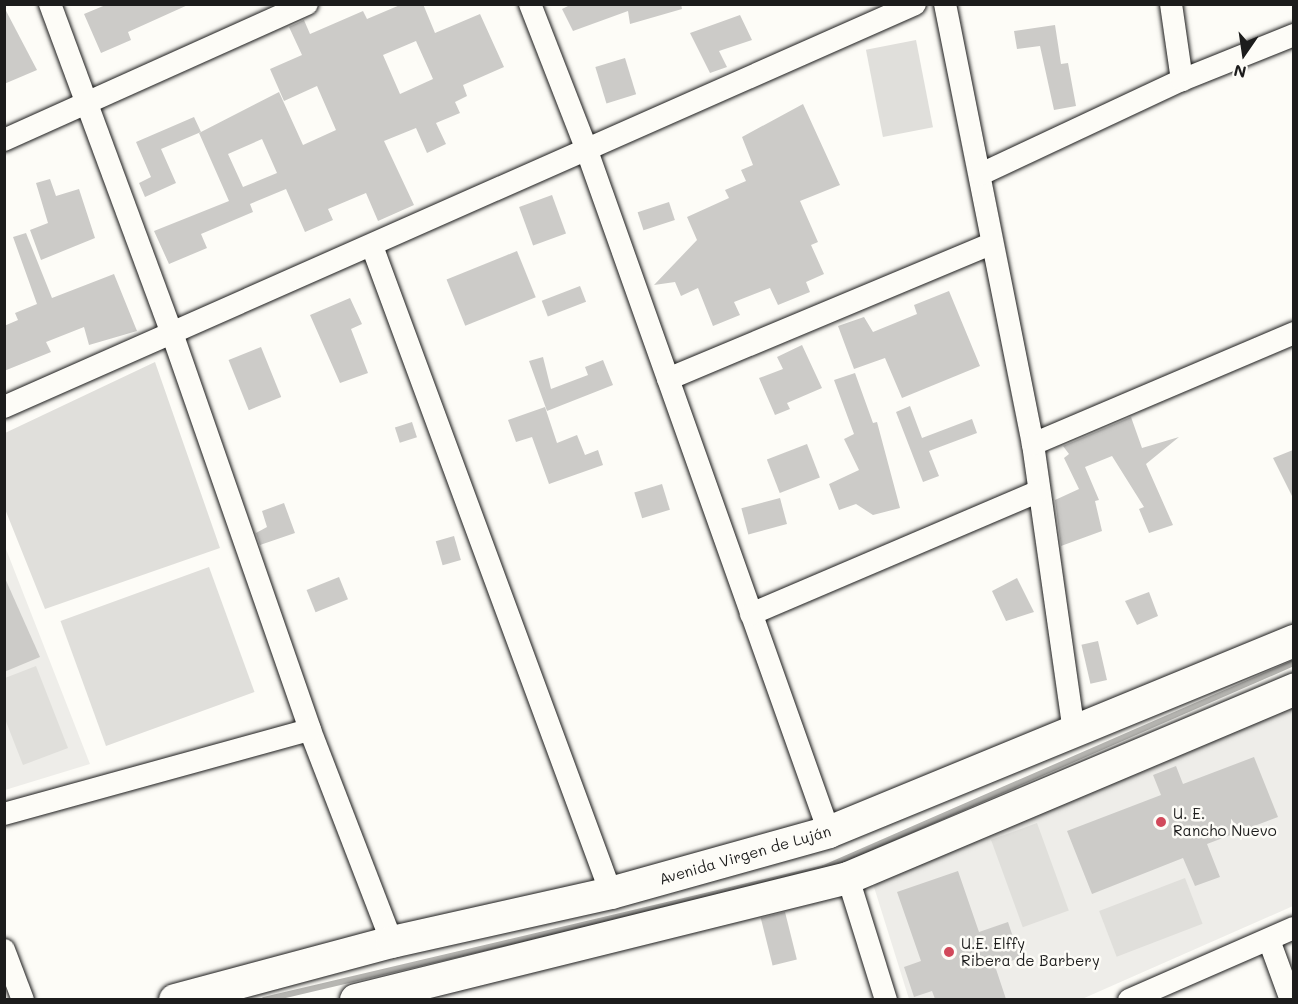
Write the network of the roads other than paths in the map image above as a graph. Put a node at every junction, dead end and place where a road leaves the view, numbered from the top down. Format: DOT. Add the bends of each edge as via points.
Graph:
graph roads {
  1 [pos="50,4"];
  2 [pos="307,4"];
  3 [pos="530,4"];
  4 [pos="915,4"];
  5 [pos="945,4"];
  6 [pos="1171,4"];
  7 [pos="1293,35"];
  8 [pos="1182,80"];
  9 [pos="86,104"];
  10 [pos="4,140"];
  11 [pos="586,148"];
  12 [pos="981,174"];
  13 [pos="991,244"];
  14 [pos="372,246"];
  15 [pos="172,333"];
  16 [pos="1293,333"];
  17 [pos="668,379"];
  18 [pos="4,407"];
  19 [pos="1033,444"];
  20 [pos="1037,492"];
  21 [pos="751,614"];
  22 [pos="1293,641"];
  23 [pos="1293,690"];
  24 [pos="310,729"];
  25 [pos="1074,733"];
  26 [pos="4,814"];
  27 [pos="829,832"];
  28 [pos="848,878"];
  29 [pos="611,892"];
  30 [pos="1293,928"];
  31 [pos="1269,940"];
  32 [pos="392,942"];
  33 [pos="4,950"];
  34 [pos="23,999"];
  35 [pos="181,999"];
  36 [pos="356,999"];
  37 [pos="886,999"];
  38 [pos="1129,999"];
  39 [pos="1291,999"];
  1 -- 9 [label="street"];
  2 -- 9 [label="street"];
  3 -- 11 [label="street"];
  4 -- 11 [label="street"];
  5 -- 12 [label="street"];
  6 -- 8 [label="street"];
  7 -- 8 [label="street"];
  8 -- 12 [label="street"];
  9 -- 10 [label="street"];
  9 -- 15 [label="street"];
  11 -- 14 [label="street"];
  11 -- 17 [label="street"];
  12 -- 13 [label="street"];
  13 -- 17 [label="street"];
  13 -- 19 [label="street"];
  14 -- 15 [label="street"];
  14 -- 29 [label="street"];
  15 -- 18 [label="street"];
  15 -- 24 [label="street"];
  16 -- 19 [label="street"];
  17 -- 21 [label="street"];
  19 -- 20 [label="street"];
  20 -- 21 [label="street"];
  20 -- 25 [label="street"];
  21 -- 27 [label="street"];
  22 -- 25 [label="main road, Avenida Virgen de Luján"];
  23 -- 28 [label="main road"];
  24 -- 26 [label="street"];
  24 -- 32 [label="street"];
  25 -- 27 [label="main road, Avenida Virgen de Luján"];
  27 -- 29 [label="main road, Avenida Virgen de Luján"];
  28 -- 36 [label="main road"];
  28 -- 37 [label="street"];
  29 -- 32 [label="main road, Avenida Virgen de Luján"];
  30 -- 31 [label="street"];
  31 -- 38 [label="street"];
  31 -- 39 [label="street"];
  32 -- 35 [label="main road, Avenida Virgen de Luján"];
  33 -- 34 [label="street"];
}
